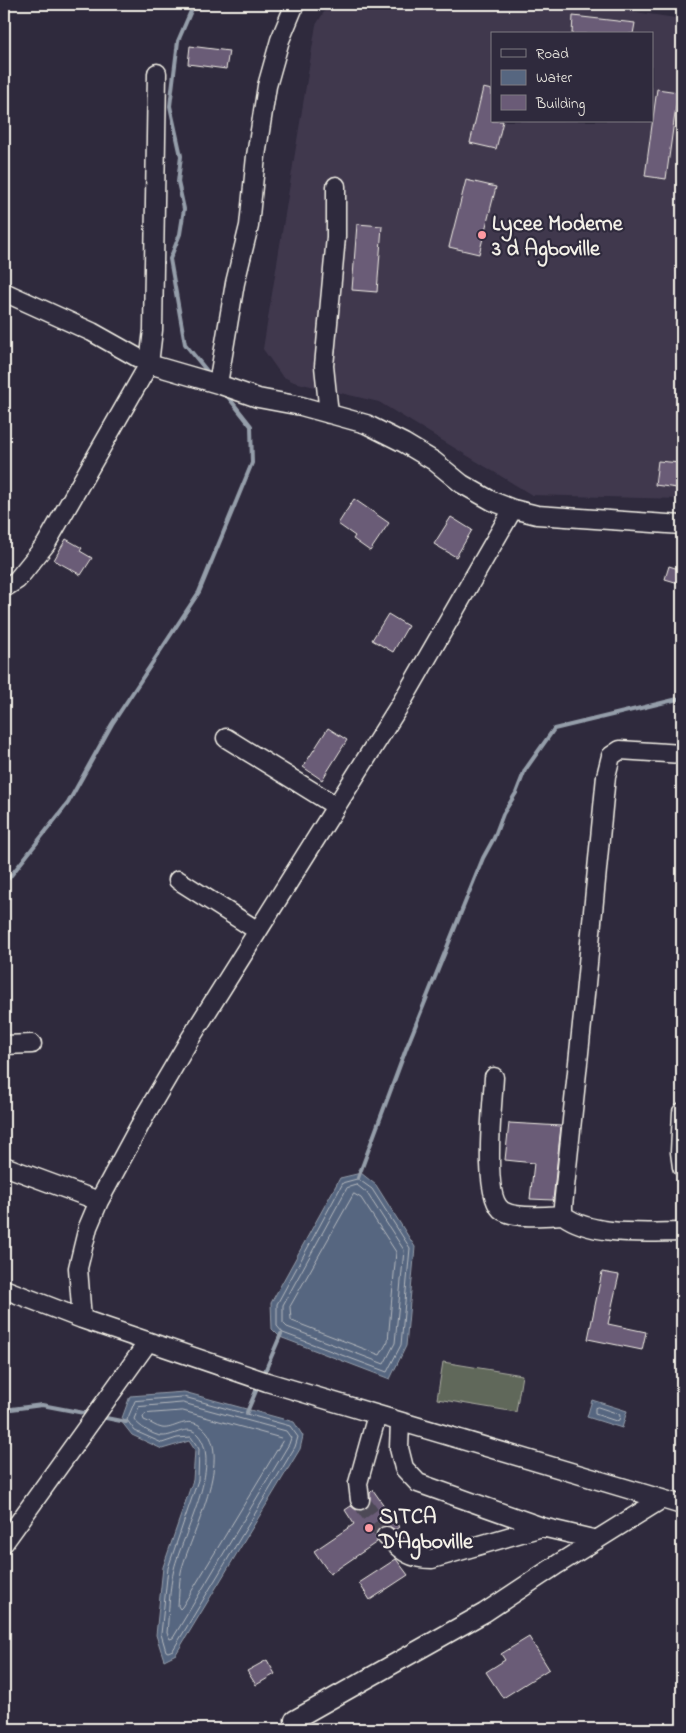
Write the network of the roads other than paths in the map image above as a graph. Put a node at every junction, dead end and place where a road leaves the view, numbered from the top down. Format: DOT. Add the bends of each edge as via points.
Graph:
graph roads {
  1 [pos="295,4"];
  2 [pos="157,73"];
  3 [pos="336,186"];
  4 [pos="4,292"];
  5 [pos="149,364"];
  6 [pos="218,384"];
  7 [pos="329,414"];
  8 [pos="513,509"];
  9 [pos="682,525"];
  10 [pos="4,587"];
  11 [pos="226,738"];
  12 [pos="682,754"];
  13 [pos="336,806"];
  14 [pos="178,880"];
  15 [pos="258,931"];
  16 [pos="32,1044"];
  17 [pos="4,1045"];
  18 [pos="494,1077"];
  19 [pos="682,1112"];
  20 [pos="4,1166"];
  21 [pos="682,1166"];
  22 [pos="99,1201"];
  23 [pos="563,1215"];
  24 [pos="682,1232"];
  25 [pos="4,1289"];
  26 [pos="82,1319"];
  27 [pos="148,1342"];
  28 [pos="377,1415"];
  29 [pos="400,1422"];
  30 [pos="662,1499"];
  31 [pos="360,1500"];
  32 [pos="682,1505"];
  33 [pos="542,1527"];
  34 [pos="386,1536"];
  35 [pos="597,1540"];
  36 [pos="4,1543"];
  37 [pos="294,1720"];
  1 -- 6 [label="street" via="280,40 267,86 248,226"];
  2 -- 5 [label="street" via="153,330"];
  3 -- 7 [label="street" via="336,237 324,366"];
  4 -- 5 [label="street" via="92,332"];
  5 -- 6 [label="street"];
  5 -- 10 [label="street" via="46,544 17,580"];
  6 -- 7 [label="street" via="258,398"];
  7 -- 8 [label="street" via="366,424 404,443 434,461 462,484"];
  8 -- 9 [label="street" via="536,514"];
  8 -- 13 [label="street" via="403,700"];
  11 -- 13 [label="street"];
  12 -- 23 [label="street" via="620,750 611,756 606,776"];
  13 -- 15 [label="street"];
  14 -- 15 [label="street"];
  15 -- 22 [label="street" via="171,1072"];
  16 -- 17 [label="street"];
  18 -- 23 [label="street" via="489,1173 498,1208 527,1216"];
  19 -- 21 [label="street"];
  20 -- 22 [label="street"];
  22 -- 26 [label="street" via="88,1227 78,1268"];
  23 -- 24 [label="street" via="590,1228"];
  25 -- 26 [label="street"];
  26 -- 27 [label="street"];
  27 -- 28 [label="street"];
  27 -- 36 [label="street"];
  28 -- 29 [label="street"];
  28 -- 31 [label="street" via="358,1484"];
  29 -- 30 [label="street"];
  29 -- 33 [label="street" via="399,1448 404,1468 418,1483"];
  30 -- 32 [label="street"];
  30 -- 35 [label="street"];
  33 -- 34 [label="street" via="432,1559 418,1559 401,1550"];
  33 -- 35 [label="street"];
  35 -- 37 [label="street" via="484,1613"];
}
